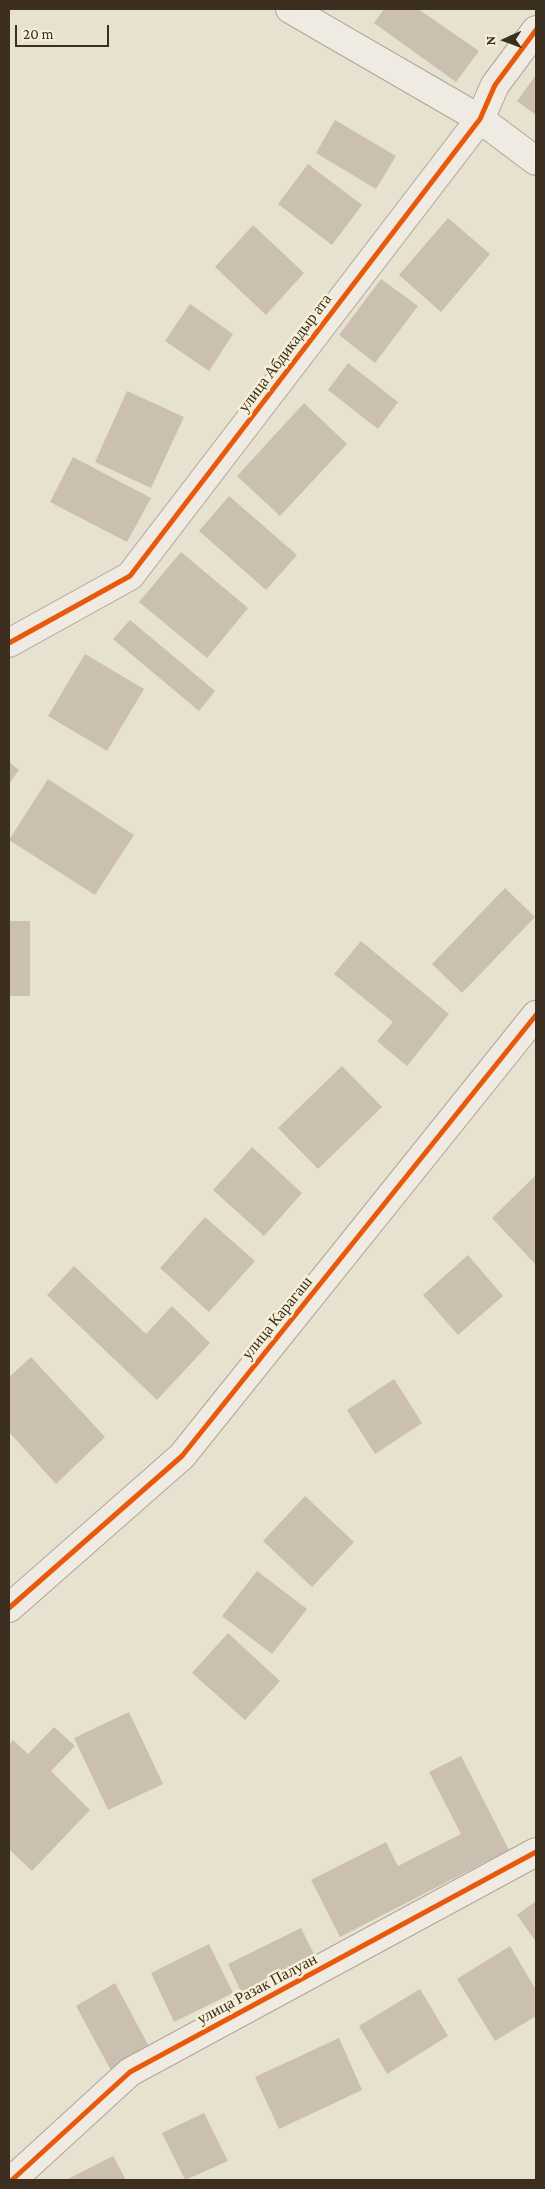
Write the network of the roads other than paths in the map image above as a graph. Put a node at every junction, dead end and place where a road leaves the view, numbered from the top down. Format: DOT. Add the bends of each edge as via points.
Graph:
graph roads {
  1 [pos="290,9"];
  2 [pos="536,30"];
  3 [pos="480,118"];
  4 [pos="536,161"];
  5 [pos="9,643"];
  6 [pos="536,1015"];
  7 [pos="9,1608"];
  8 [pos="536,1852"];
  9 [pos="12,2180"];
  1 -- 3 [label="street"];
  2 -- 3 [label="street, улица Абдикадыр ата" via="495,84"];
  3 -- 4 [label="street"];
  3 -- 5 [label="street, улица Абдикадыр ата" via="130,576"];
  6 -- 7 [label="street, улица Карагаш" via="182,1456"];
  8 -- 9 [label="street, улица Разак Палуан" via="130,2072"];
}
